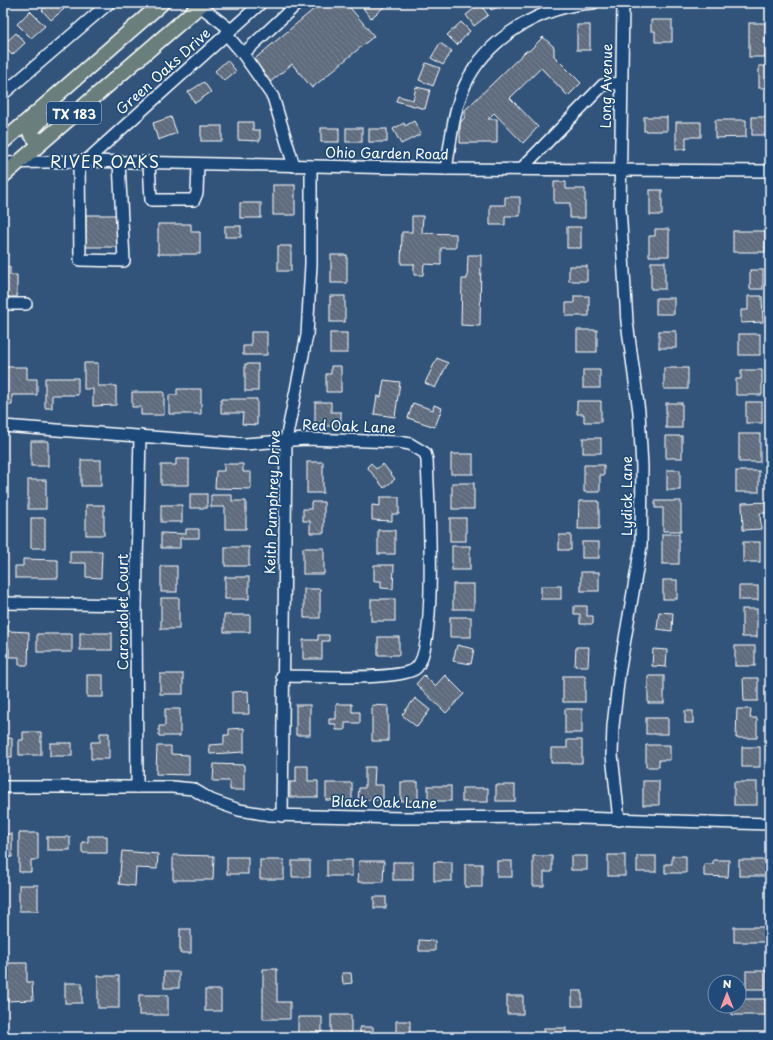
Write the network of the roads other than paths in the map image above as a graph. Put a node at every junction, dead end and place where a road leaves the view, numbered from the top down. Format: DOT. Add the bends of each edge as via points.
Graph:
graph roads {
  1 [pos="109,3"];
  2 [pos="162,3"];
  3 [pos="261,3"];
  4 [pos="298,3"];
  5 [pos="593,3"];
  6 [pos="623,3"];
  7 [pos="200,4"];
  8 [pos="229,32"];
  9 [pos="243,54"];
  10 [pos="86,70"];
  11 [pos="621,83"];
  12 [pos="3,94"];
  13 [pos="44,140"];
  14 [pos="3,142"];
  15 [pos="82,161"];
  16 [pos="120,162"];
  17 [pos="3,163"];
  18 [pos="17,163"];
  19 [pos="149,163"];
  20 [pos="198,164"];
  21 [pos="294,166"];
  22 [pos="311,167"];
  23 [pos="446,169"];
  24 [pos="521,169"];
  25 [pos="620,170"];
  26 [pos="770,171"];
  27 [pos="3,176"];
  28 [pos="3,304"];
  29 [pos="26,304"];
  30 [pos="3,426"];
  31 [pos="140,436"];
  32 [pos="286,440"];
  33 [pos="3,604"];
  34 [pos="136,605"];
  35 [pos="282,676"];
  36 [pos="3,787"];
  37 [pos="137,787"];
  38 [pos="282,816"];
  39 [pos="619,820"];
  40 [pos="770,824"];
  1 -- 12 [label="street"];
  2 -- 10 [label="main road, TX 183"];
  3 -- 8 [label="street, Green Oaks Drive"];
  4 -- 9 [label="street"];
  5 -- 23 [label="street" via="576,4 533,18 501,40 476,64 457,106"];
  6 -- 11 [label="street, Long Avenue"];
  7 -- 8 [label="street"];
  7 -- 13 [label="main road, TX 183"];
  8 -- 9 [label="street"];
  8 -- 15 [label="street, Green Oaks Drive"];
  9 -- 21 [label="street" via="273,97"];
  10 -- 13 [label="main road" via="87,81 35,124 30,132 33,138"];
  10 -- 14 [label="main road, TX 183"];
  11 -- 24 [label="street" via="603,85"];
  11 -- 25 [label="street, Long Avenue"];
  13 -- 18 [label="main road, TX 183"];
  15 -- 16 [label="street, Ohio Garden Road"];
  15 -- 16 [label="street" via="80,260 124,261"];
  15 -- 18 [label="street, Ohio Garden Road"];
  16 -- 19 [label="street, Ohio Garden Road"];
  17 -- 18 [label="street, Ohio Garden Road"];
  18 -- 27 [label="main road, TX 183"];
  19 -- 20 [label="street, Ohio Garden Road"];
  19 -- 20 [label="street" via="151,200 194,200 197,193"];
  20 -- 21 [label="street, Ohio Garden Road"];
  21 -- 22 [label="street, Ohio Garden Road"];
  22 -- 23 [label="street, Ohio Garden Road"];
  22 -- 32 [label="street, Keith Pumphrey Drive" via="312,264 307,335"];
  23 -- 24 [label="street, Ohio Garden Road"];
  24 -- 25 [label="street, Ohio Garden Road"];
  25 -- 26 [label="street, Ohio Garden Road"];
  25 -- 39 [label="street, Lydick Lane" via="628,322 639,412 642,467 640,546 613,726 612,755"];
  28 -- 29 [label="street"];
  30 -- 31 [label="street, Red Oak Lane"];
  31 -- 32 [label="street, Red Oak Lane" via="245,444"];
  31 -- 34 [label="street, Carondolet Court"];
  32 -- 35 [label="street, Keith Pumphrey Drive"];
  32 -- 35 [label="street, Red Oak Lane" via="399,442 410,444 425,453 431,555 430,607 423,659 415,669 387,676"];
  33 -- 34 [label="street"];
  34 -- 37 [label="street, Carondolet Court"];
  35 -- 38 [label="street, Keith Pumphrey Drive"];
  36 -- 37 [label="street, Black Oak Lane"];
  37 -- 38 [label="street, Black Oak Lane" via="193,790 239,810"];
  38 -- 39 [label="street, Black Oak Lane"];
  39 -- 40 [label="street, Black Oak Lane"];
}
